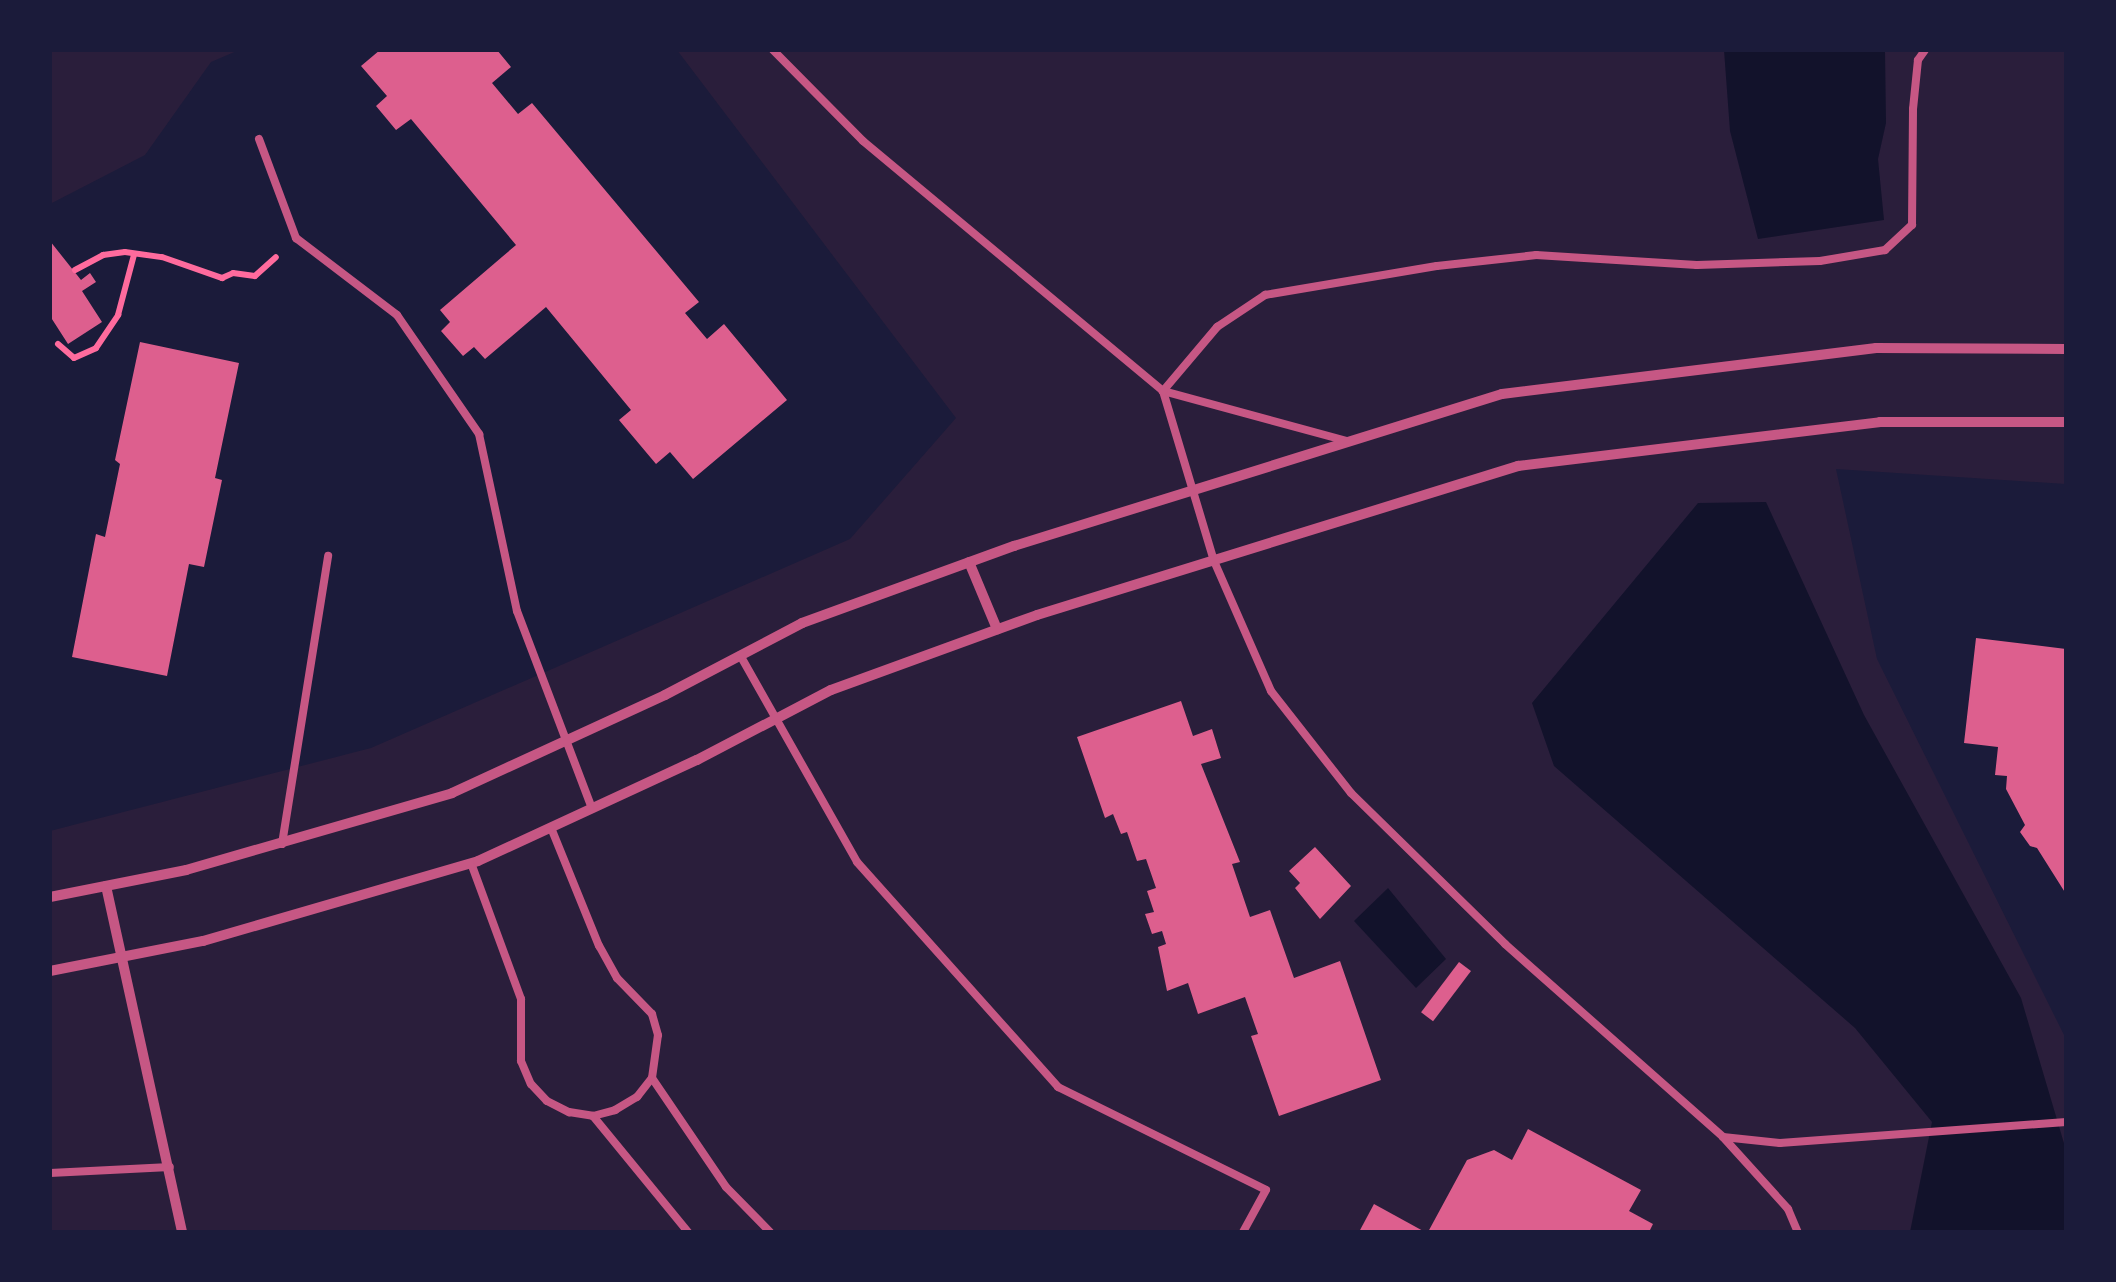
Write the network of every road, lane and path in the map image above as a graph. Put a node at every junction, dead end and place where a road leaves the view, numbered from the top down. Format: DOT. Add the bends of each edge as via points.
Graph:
graph roads {
  1 [pos="773,50"];
  2 [pos="1925,50"];
  3 [pos="259,139"];
  4 [pos="296,238"];
  5 [pos="134,256"];
  6 [pos="74,270"];
  7 [pos="58,344"];
  8 [pos="2066,349"];
  9 [pos="1163,391"];
  10 [pos="2066,422"];
  11 [pos="1354,443"];
  12 [pos="1192,492"];
  13 [pos="328,556"];
  14 [pos="1214,561"];
  15 [pos="969,562"];
  16 [pos="998,629"];
  17 [pos="740,655"];
  18 [pos="774,720"];
  19 [pos="566,740"];
  20 [pos="592,808"];
  21 [pos="551,828"];
  22 [pos="282,844"];
  23 [pos="471,863"];
  24 [pos="106,886"];
  25 [pos="50,898"];
  26 [pos="120,958"];
  27 [pos="50,971"];
  28 [pos="652,1078"];
  29 [pos="593,1116"];
  30 [pos="2063,1122"];
  31 [pos="1723,1136"];
  32 [pos="170,1167"];
  33 [pos="50,1174"];
  34 [pos="182,1232"];
  35 [pos="688,1232"];
  36 [pos="770,1232"];
  37 [pos="1243,1232"];
  38 [pos="1798,1232"];
  1 -- 9 [label="lane" via="863,141"];
  2 -- 9 [label="lane" via="1912,109 1912,225 1885,250 1820,261 1697,266 1536,255 1265,295 1217,326"];
  3 -- 4 [label="lane"];
  4 -- 5 [label="path" via="255,276 222,278 162,257"];
  4 -- 19 [label="lane" via="397,315 479,434 517,611"];
  5 -- 6 [label="path" via="103,255"];
  5 -- 7 [label="path" via="118,315 96,348 74,358"];
  8 -- 11 [label="street" via="1876,348 1502,394"];
  9 -- 11 [label="lane"];
  9 -- 12 [label="lane"];
  10 -- 14 [label="street" via="1880,422 1518,466"];
  11 -- 12 [label="street"];
  12 -- 14 [label="lane"];
  12 -- 15 [label="street"];
  13 -- 22 [label="lane"];
  14 -- 16 [label="street"];
  14 -- 31 [label="lane" via="1271,691 1350,793 1505,944"];
  15 -- 16 [label="street"];
  15 -- 17 [label="street" via="802,623"];
  16 -- 18 [label="street" via="831,690"];
  17 -- 18 [label="lane"];
  17 -- 19 [label="street"];
  18 -- 20 [label="street"];
  18 -- 37 [label="lane" via="857,862 1058,1087 1266,1190"];
  19 -- 20 [label="lane"];
  19 -- 22 [label="street" via="452,792"];
  20 -- 21 [label="street"];
  21 -- 23 [label="street"];
  21 -- 28 [label="lane" via="599,946 617,978 652,1014 658,1046"];
  22 -- 24 [label="street"];
  23 -- 26 [label="street" via="203,941"];
  23 -- 29 [label="lane" via="522,999 521,1061 530,1084 568,1112"];
  24 -- 25 [label="street"];
  24 -- 26 [label="street"];
  26 -- 27 [label="street"];
  26 -- 32 [label="street"];
  28 -- 29 [label="lane" via="616,1110"];
  28 -- 36 [label="lane" via="726,1187"];
  29 -- 35 [label="lane"];
  30 -- 31 [label="lane" via="1780,1142"];
  31 -- 38 [label="lane" via="1788,1209"];
  32 -- 33 [label="lane"];
  32 -- 34 [label="street"];
}
